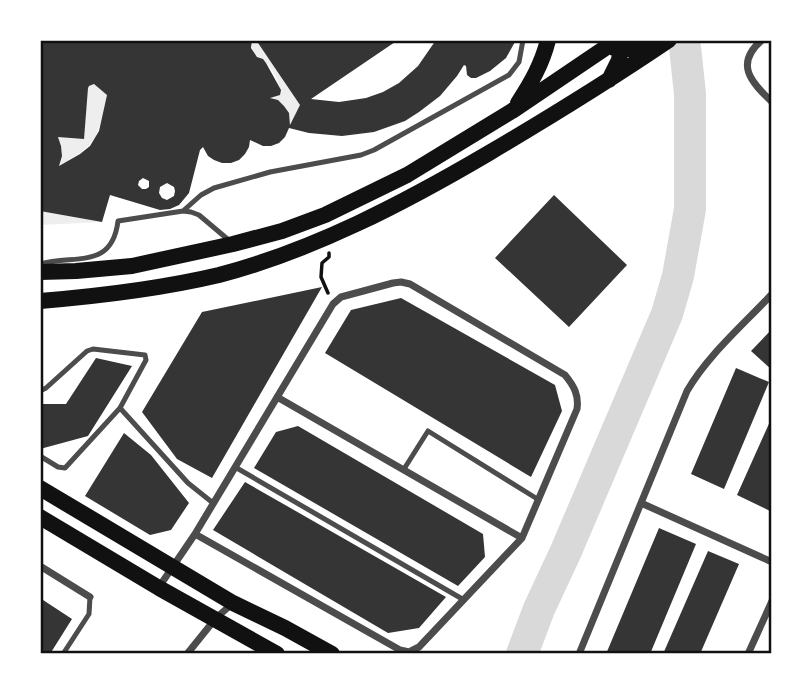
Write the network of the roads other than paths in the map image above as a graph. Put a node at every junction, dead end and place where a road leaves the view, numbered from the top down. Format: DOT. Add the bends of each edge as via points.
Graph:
graph roads {
  1 [pos="523,40"];
  2 [pos="548,40"];
  3 [pos="645,40"];
  4 [pos="668,40"];
  5 [pos="762,40"];
  6 [pos="617,44"];
  7 [pos="608,82"];
  8 [pos="772,102"];
  9 [pos="512,110"];
  10 [pos="183,211"];
  11 [pos="233,244"];
  12 [pos="40,264"];
  13 [pos="40,272"];
  14 [pos="772,294"];
  15 [pos="40,301"];
  16 [pos="40,391"];
  17 [pos="277,397"];
  18 [pos="120,408"];
  19 [pos="40,456"];
  20 [pos="235,467"];
  21 [pos="404,470"];
  22 [pos="40,488"];
  23 [pos="538,500"];
  24 [pos="214,503"];
  25 [pos="641,503"];
  26 [pos="40,517"];
  27 [pos="195,534"];
  28 [pos="522,538"];
  29 [pos="772,562"];
  30 [pos="40,566"];
  31 [pos="174,567"];
  32 [pos="159,588"];
  33 [pos="90,597"];
  34 [pos="464,600"];
  35 [pos="772,601"];
  36 [pos="233,603"];
  37 [pos="216,618"];
  38 [pos="63,654"];
  39 [pos="187,654"];
  40 [pos="277,654"];
  41 [pos="332,654"];
  42 [pos="579,654"];
  43 [pos="748,654"];
  1 -- 10 [label="lane" via="519,62 509,75 384,145 362,155 214,188"];
  2 -- 9 [label="main road" via="544,57"];
  3 -- 6 [label="main road" via="629,49"];
  4 -- 7 [label="main road"];
  5 -- 8 [label="street" via="747,59 747,70"];
  6 -- 7 [label="main road" via="615,71"];
  6 -- 9 [label="main road"];
  7 -- 15 [label="main road" via="435,185 331,236 219,274 150,289"];
  9 -- 11 [label="main road" via="359,200 282,231"];
  10 -- 11 [label="lane" via="199,215"];
  10 -- 12 [label="lane" via="118,221 115,238 106,251"];
  11 -- 13 [label="main road" via="132,266"];
  14 -- 25 [label="street" via="696,376"];
  16 -- 18 [label="lane" via="87,351 145,355"];
  17 -- 20 [label="street"];
  17 -- 21 [label="street"];
  17 -- 23 [label="street" via="341,297 393,283 410,284 565,374 574,386 577,410"];
  18 -- 19 [label="lane" via="65,468"];
  18 -- 24 [label="lane" via="188,484"];
  20 -- 24 [label="street"];
  20 -- 34 [label="lane"];
  21 -- 23 [label="lane" via="428,431"];
  21 -- 28 [label="street"];
  22 -- 31 [label="main road"];
  23 -- 28 [label="street"];
  24 -- 27 [label="street"];
  25 -- 29 [label="street"];
  25 -- 42 [label="street"];
  26 -- 32 [label="main road"];
  27 -- 31 [label="street"];
  27 -- 34 [label="street" via="400,650 419,647"];
  28 -- 34 [label="street"];
  30 -- 33 [label="street"];
  31 -- 32 [label="street"];
  31 -- 36 [label="main road"];
  32 -- 37 [label="main road"];
  33 -- 38 [label="lane" via="89,614"];
  35 -- 43 [label="street"];
  36 -- 37 [label="street"];
  36 -- 41 [label="main road"];
  37 -- 39 [label="street"];
  37 -- 40 [label="main road"];
}
